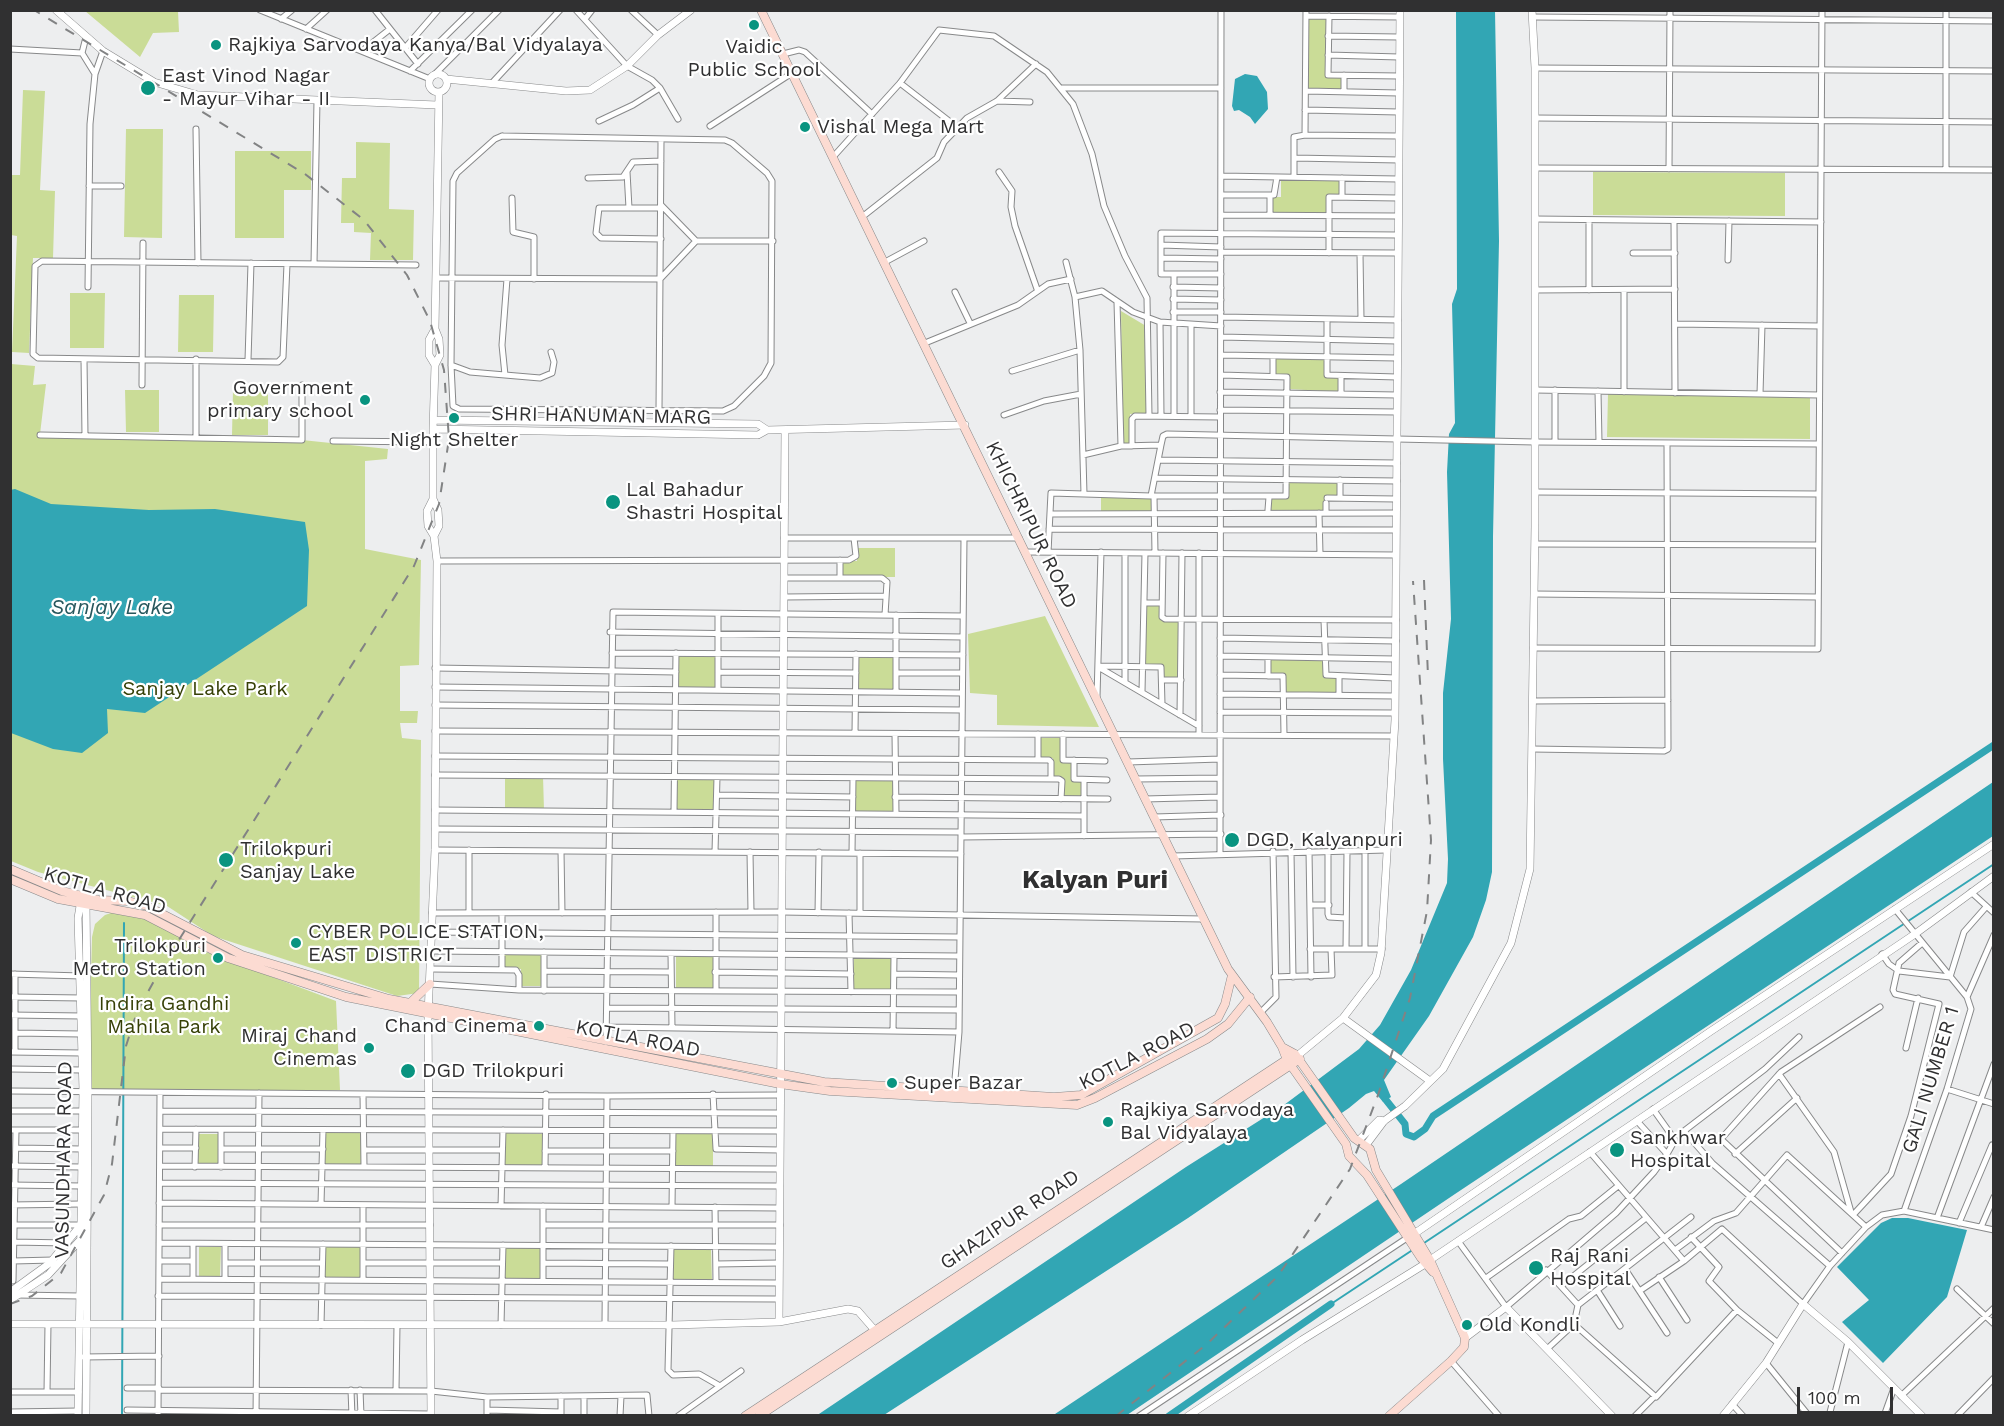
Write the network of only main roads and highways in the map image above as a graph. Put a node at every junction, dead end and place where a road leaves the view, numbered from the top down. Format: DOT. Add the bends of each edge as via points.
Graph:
graph roads {
  1 [pos="761,10"];
  2 [pos="10,869"];
  3 [pos="10,879"];
  4 [pos="1232,975"];
  5 [pos="430,984"];
  6 [pos="1250,997"];
  7 [pos="410,1004"];
  8 [pos="429,1011"];
  9 [pos="1221,1015"];
  10 [pos="1228,1023"];
  11 [pos="1282,1047"];
  12 [pos="1299,1058"];
  13 [pos="1291,1065"];
  14 [pos="1056,1101"];
  15 [pos="1356,1139"];
  16 [pos="1346,1144"];
  17 [pos="1374,1163"];
  18 [pos="1360,1168"];
  19 [pos="1383,1192"];
  20 [pos="877,1333"];
  21 [pos="745,1416"];
  22 [pos="759,1416"];
  23 [pos="1389,1416"];
  1 -- 4 [label="main road, KHICHRIPUR ROAD"];
  2 -- 7 [label="main road, KOTLA ROAD" via="62,891 147,906 242,955"];
  3 -- 8 [label="main road, KOTLA ROAD" via="58,899 145,915 228,958 346,997"];
  4 -- 6 [label="main road, KHICHRIPUR ROAD"];
  4 -- 9 [label="main road"];
  5 -- 7 [label="main road"];
  6 -- 10 [label="main road, KOTLA ROAD"];
  6 -- 11 [label="main road, KHICHRIPUR ROAD"];
  7 -- 8 [label="main road, KOTLA ROAD"];
  8 -- 14 [label="main road, KOTLA ROAD" via="780,1080"];
  9 -- 10 [label="main road"];
  9 -- 14 [label="main road, KOTLA ROAD" via="1089,1092"];
  10 -- 14 [label="main road, KOTLA ROAD" via="1204,1041 1095,1098 1077,1105"];
  11 -- 12 [label="main road, KHICHRIPUR ROAD"];
  11 -- 13 [label="main road, KHICHRIPUR ROAD"];
  12 -- 13 [label="main road, GHAZIPUR ROAD"];
  12 -- 15 [label="main road"];
  13 -- 16 [label="main road, KHICHRIPUR ROAD"];
  13 -- 20 [label="main road, GHAZIPUR ROAD"];
  15 -- 16 [label="main road"];
  15 -- 17 [label="main road" via="1373,1154"];
  16 -- 18 [label="main road, KHICHRIPUR ROAD"];
  17 -- 18 [label="main road" via="1370,1169"];
  17 -- 19 [label="main road"];
  18 -- 19 [label="main road, KHICHRIPUR ROAD"];
  19 -- 23 [label="main road" via="1433,1272 1465,1338 1464,1347 1451,1361"];
  20 -- 21 [label="main road, GHAZIPUR ROAD"];
  20 -- 22 [label="main road, GHAZIPUR ROAD"];
}
